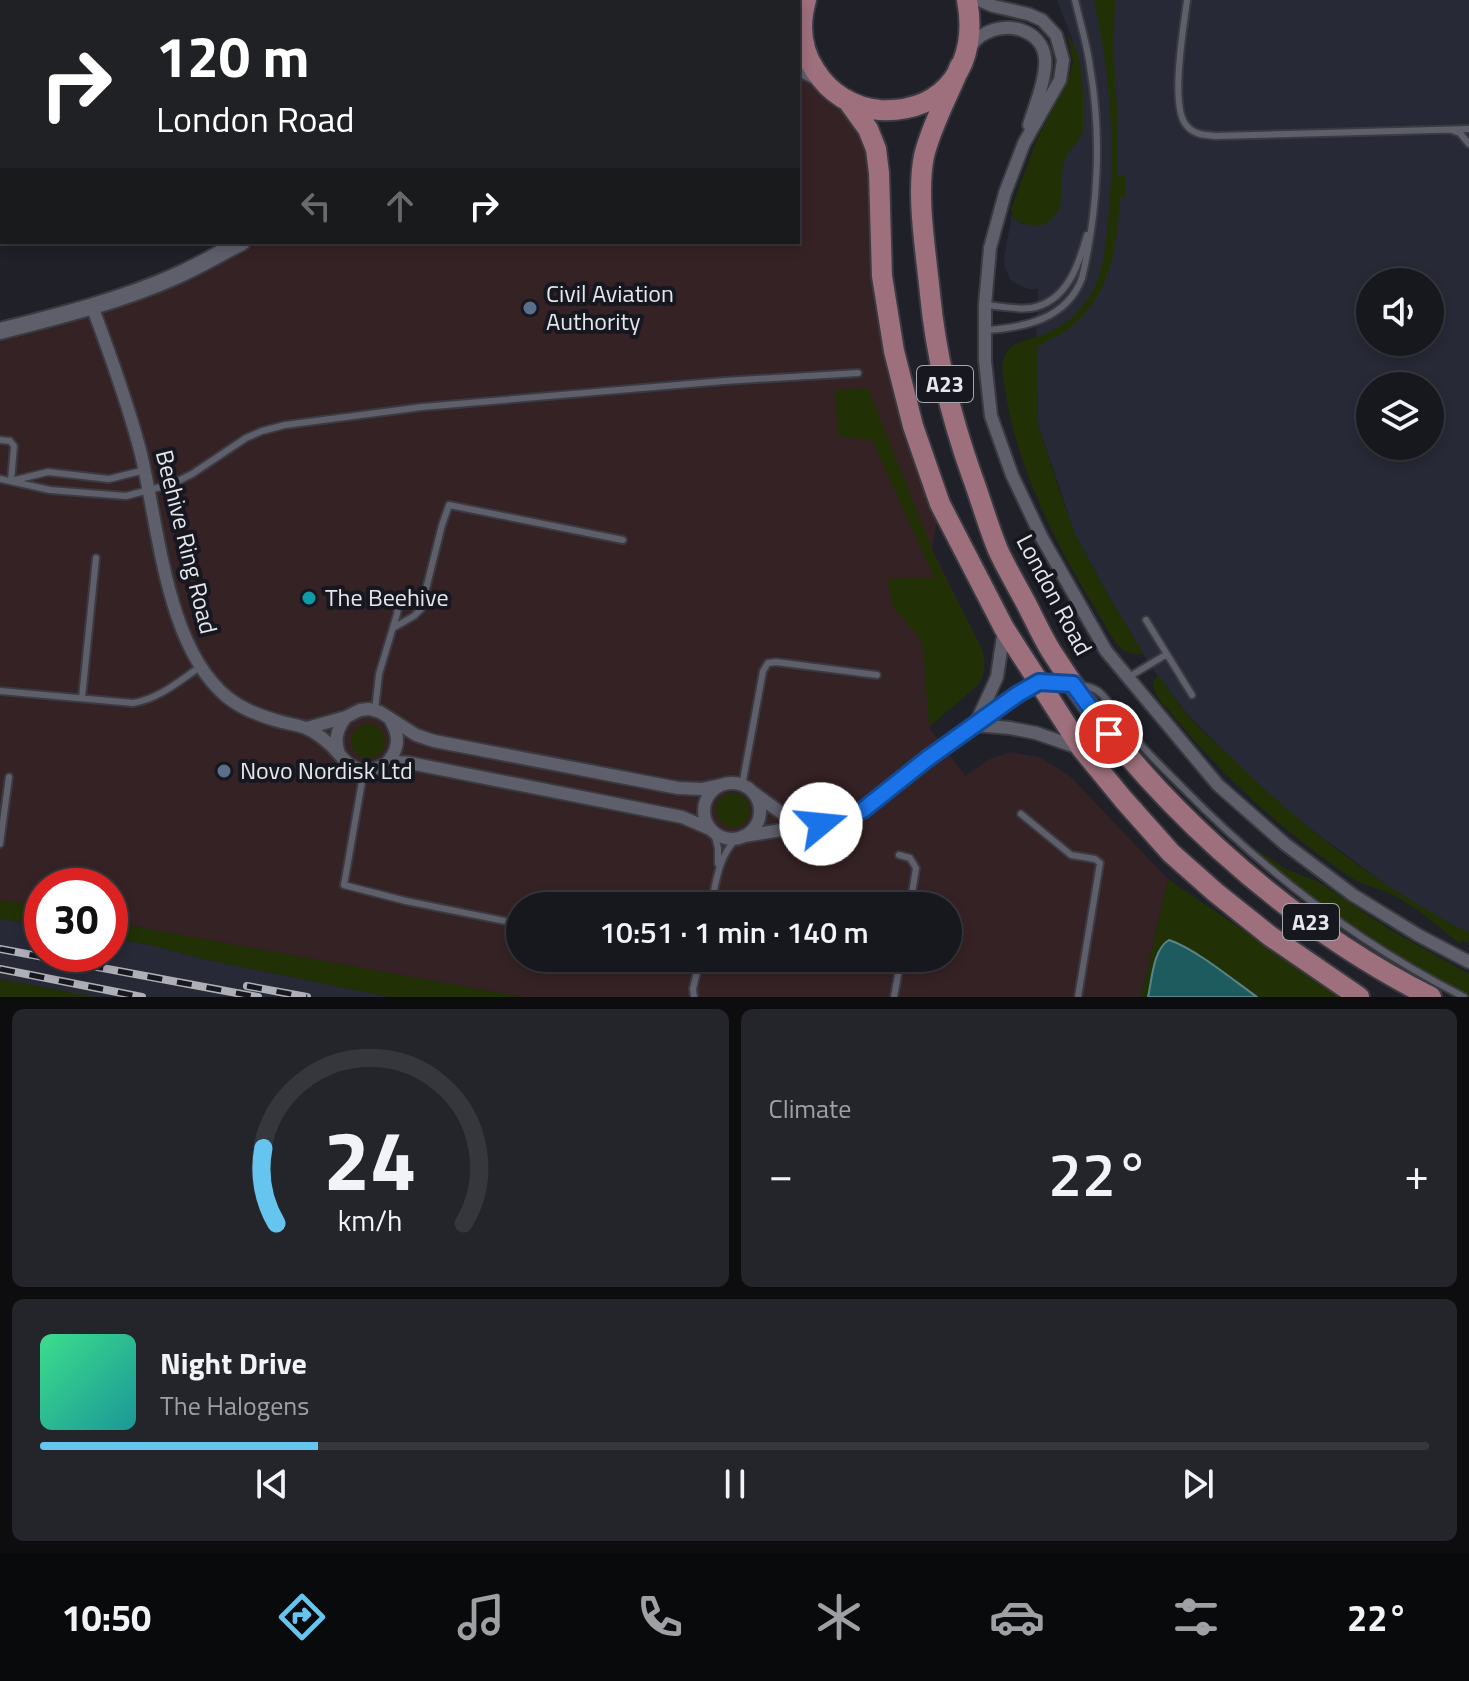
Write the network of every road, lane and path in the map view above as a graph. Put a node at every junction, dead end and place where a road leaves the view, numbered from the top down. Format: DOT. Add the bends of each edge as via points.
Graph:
graph roads {
  1 [pos="967,0"];
  2 [pos="979,0"];
  3 [pos="1075,0"];
  4 [pos="1187,0"];
  5 [pos="802,10"];
  6 [pos="964,59"];
  7 [pos="800,68"];
  8 [pos="821,79"];
  9 [pos="847,100"];
  10 [pos="1469,129"];
  11 [pos="1452,130"];
  12 [pos="1024,143"];
  13 [pos="1469,144"];
  14 [pos="1096,176"];
  15 [pos="238,244"];
  16 [pos="985,305"];
  17 [pos="92,306"];
  18 [pos="985,330"];
  19 [pos="0,331"];
  20 [pos="858,373"];
  21 [pos="0,440"];
  22 [pos="145,470"];
  23 [pos="0,479"];
  24 [pos="11,481"];
  25 [pos="150,491"];
  26 [pos="623,540"];
  27 [pos="96,558"];
  28 [pos="400,597"];
  29 [pos="1146,620"];
  30 [pos="393,628"];
  31 [pos="1004,628"];
  32 [pos="1167,654"];
  33 [pos="200,667"];
  34 [pos="877,675"];
  35 [pos="1127,678"];
  36 [pos="1045,683"];
  37 [pos="1067,684"];
  38 [pos="0,691"];
  39 [pos="1192,695"];
  40 [pos="82,698"];
  41 [pos="379,712"];
  42 [pos="346,717"];
  43 [pos="975,725"];
  44 [pos="307,728"];
  45 [pos="1082,749"];
  46 [pos="339,754"];
  47 [pos="385,765"];
  48 [pos="364,770"];
  49 [pos="9,777"];
  50 [pos="725,784"];
  51 [pos="745,787"];
  52 [pos="1021,814"];
  53 [pos="821,824"];
  54 [pos="712,831"];
  55 [pos="741,837"];
  56 [pos="0,844"];
  57 [pos="899,855"];
  58 [pos="717,875"];
  59 [pos="714,892"];
  60 [pos="912,892"];
  61 [pos="506,921"];
  62 [pos="1469,962"];
  63 [pos="697,972"];
  64 [pos="898,972"];
  65 [pos="694,997"];
  66 [pos="894,997"];
  67 [pos="1078,997"];
  68 [pos="1359,997"];
  69 [pos="1431,997"];
  70 [pos="1464,997"];
  1 -- 6 [label="main road, London Road" via="970,37"];
  2 -- 12 [label="street" via="1042,20 1061,47 1060,80"];
  3 -- 14 [label="lane" via="1094,95"];
  4 -- 11 [label="lane" via="1177,99 1182,120 1194,132 1216,136"];
  5 -- 8 [label="main road" via="804,45"];
  6 -- 9 [label="main road" via="941,92 918,105 873,109"];
  6 -- 12 [label="street" via="975,40 989,31 1023,31 1037,40 1045,67"];
  6 -- 37 [label="main road, London Road / A23" via="928,142 922,169 933,331 954,424 999,552"];
  7 -- 8 [label="street"];
  8 -- 9 [label="main road"];
  9 -- 31 [label="main road, A23" via="876,149 882,276 913,426 940,504"];
  10 -- 11 [label="lane"];
  11 -- 13 [label="lane"];
  12 -- 16 [label="street" via="991,241"];
  14 -- 16 [label="lane" via="1081,255 1066,285 1031,308"];
  14 -- 18 [label="lane" via="1089,243 1075,292 1044,319"];
  15 -- 17 [label="street" via="177,276"];
  16 -- 18 [label="street"];
  17 -- 19 [label="street"];
  17 -- 22 [label="street, Beehive Ring Road"];
  18 -- 35 [label="street" via="991,416 1012,475 1079,605"];
  20 -- 25 [label="lane" via="422,407 285,425 246,438 187,477"];
  21 -- 24 [label="lane" via="14,446"];
  22 -- 24 [label="lane" via="109,479 48,472"];
  22 -- 25 [label="street, Beehive Ring Road"];
  23 -- 24 [label="lane"];
  24 -- 25 [label="lane" via="105,496"];
  25 -- 33 [label="street, Beehive Ring Road" via="164,570 188,647"];
  26 -- 30 [label="lane" via="449,505 421,609"];
  27 -- 40 [label="lane"];
  28 -- 30 [label="lane"];
  29 -- 32 [label="lane"];
  30 -- 41 [label="lane" via="379,674"];
  31 -- 36 [label="main road, A23"];
  31 -- 43 [label="street" via="997,677"];
  32 -- 35 [label="lane"];
  32 -- 39 [label="lane"];
  33 -- 40 [label="lane" via="140,702"];
  33 -- 44 [label="street, Beehive Ring Road" via="238,705"];
  34 -- 51 [label="lane" via="768,663"];
  35 -- 62 [label="street" via="1218,785 1285,844 1374,909"];
  36 -- 43 [label="lane" via="1018,694"];
  36 -- 45 [label="main road, A23"];
  37 -- 69 [label="main road, London Road / A23" via="1141,771 1220,850 1359,957"];
  37 -- 70 [label="lane" via="1099,691 1183,788 1295,890 1370,945"];
  38 -- 40 [label="lane"];
  41 -- 42 [label="street" via="360,710"];
  41 -- 47 [label="street" via="394,725 397,739"];
  41 -- 50 [label="street" via="434,741 678,788"];
  42 -- 44 [label="street"];
  42 -- 46 [label="street" via="337,734"];
  43 -- 45 [label="street" via="1036,733"];
  43 -- 53 [label="street" via="863,810"];
  44 -- 46 [label="street, Beehive Ring Road"];
  45 -- 68 [label="main road, A23" via="1171,853 1270,936"];
  46 -- 48 [label="street, Beehive Ring Road"];
  47 -- 48 [label="street"];
  47 -- 54 [label="street" via="410,763 682,817"];
  48 -- 61 [label="lane" via="344,885"];
  49 -- 56 [label="lane"];
  50 -- 51 [label="street"];
  50 -- 54 [label="street" via="706,802 704,817"];
  51 -- 53 [label="street" via="780,812"];
  51 -- 55 [label="street" via="756,797 759,812 755,825"];
  52 -- 67 [label="lane" via="1071,855 1100,863"];
  53 -- 55 [label="street"];
  54 -- 55 [label="street" via="725,838"];
  54 -- 58 [label="lane" via="718,848"];
  55 -- 58 [label="lane" via="726,851"];
  57 -- 60 [label="lane" via="910,858 916,868"];
  58 -- 59 [label="lane"];
  63 -- 65 [label="lane"];
  64 -- 66 [label="lane"];
}
